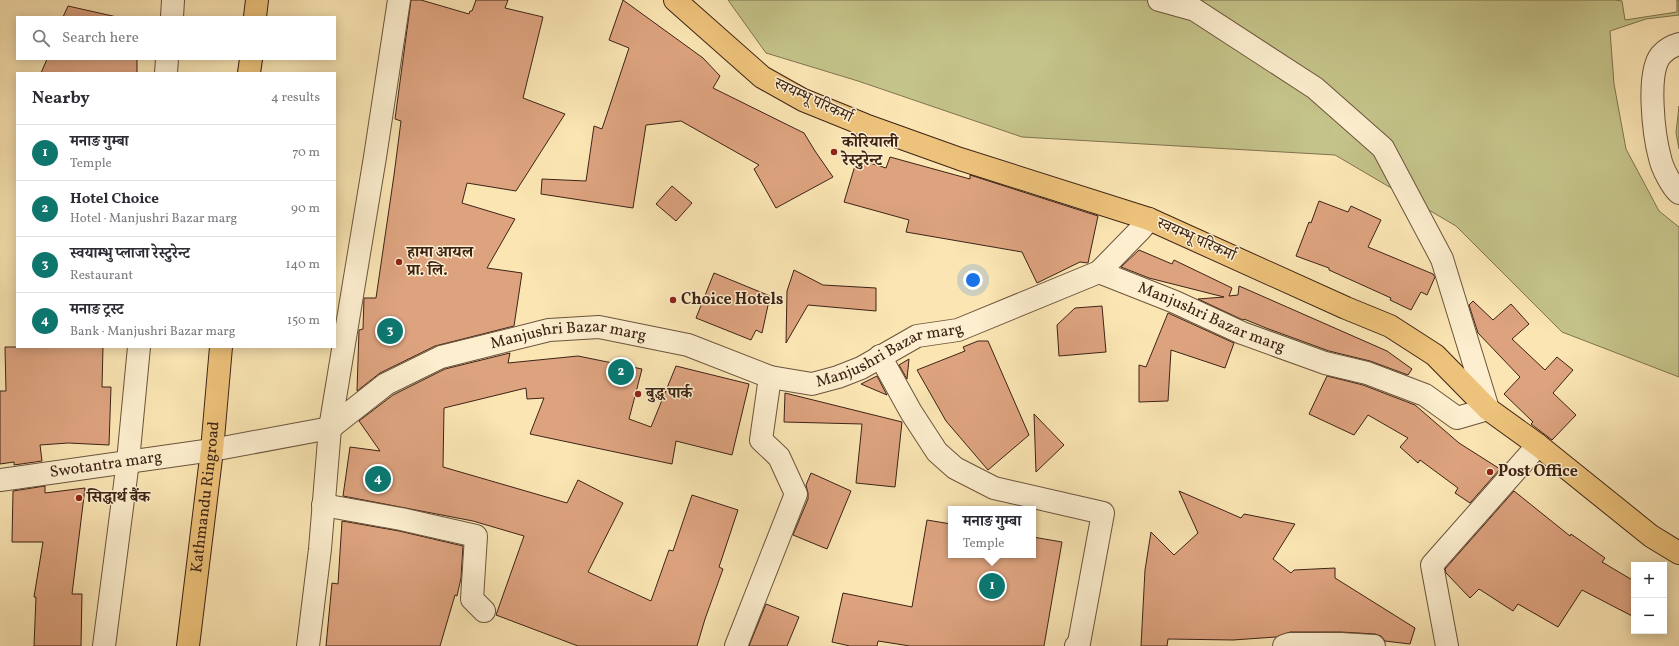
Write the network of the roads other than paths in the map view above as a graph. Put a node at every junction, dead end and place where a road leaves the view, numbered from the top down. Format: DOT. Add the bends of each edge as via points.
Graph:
graph roads {
  1 [pos="173,0"];
  2 [pos="257,0"];
  3 [pos="399,0"];
  4 [pos="675,0"];
  5 [pos="1159,0"];
  6 [pos="172,16"];
  7 [pos="255,16"];
  8 [pos="1679,44"];
  9 [pos="167,60"];
  10 [pos="250,60"];
  11 [pos="166,72"];
  12 [pos="249,72"];
  13 [pos="1679,193"];
  14 [pos="1149,219"];
  15 [pos="1099,272"];
  16 [pos="139,348"];
  17 [pos="221,348"];
  18 [pos="880,356"];
  19 [pos="770,377"];
  20 [pos="1488,409"];
  21 [pos="330,428"];
  22 [pos="1538,445"];
  23 [pos="212,450"];
  24 [pos="128,461"];
  25 [pos="0,480"];
  26 [pos="323,505"];
  27 [pos="1679,553"];
  28 [pos="484,611"];
  29 [pos="104,646"];
  30 [pos="188,646"];
  31 [pos="308,646"];
  32 [pos="736,646"];
  33 [pos="1076,646"];
  34 [pos="1284,646"];
  35 [pos="1374,646"];
  36 [pos="1447,646"];
  1 -- 6 [label="street"];
  2 -- 7 [label="main road"];
  3 -- 21 [label="street"];
  4 -- 14 [label="main road, स्वयम्भू परिकर्मा" via="762,77 802,100 960,159"];
  5 -- 20 [label="street" via="1195,10 1315,88 1383,148 1442,259"];
  8 -- 13 [label="street" via="1668,48 1660,55 1654,72 1652,108 1660,160"];
  9 -- 11 [label="street"];
  10 -- 12 [label="main road"];
  14 -- 15 [label="street"];
  14 -- 20 [label="main road, स्वयम्भू परिकर्मा" via="1390,326 1435,355"];
  15 -- 18 [label="street, Manjushri Bazar marg" via="958,330 917,336"];
  15 -- 20 [label="street, Manjushri Bazar marg" via="1175,302 1242,333 1325,363 1367,373 1425,395 1457,418"];
  16 -- 24 [label="street"];
  17 -- 23 [label="main road, Kathmandu Ringroad"];
  18 -- 19 [label="street, Manjushri Bazar marg" via="861,368 812,384"];
  18 -- 33 [label="street" via="918,424 937,452 955,468 994,488 1102,514 1079,643"];
  19 -- 21 [label="street, Manjushri Bazar marg" via="688,345 599,327 549,330 441,357 386,384"];
  19 -- 32 [label="street" via="761,440 778,457 796,494"];
  20 -- 22 [label="main road, स्वयम्भू परिकर्मा"];
  21 -- 23 [label="street, Manjushri Bazar marg"];
  21 -- 26 [label="street"];
  22 -- 27 [label="main road, स्वयम्भू परिकर्मा" via="1651,536"];
  22 -- 36 [label="street" via="1432,565"];
  23 -- 24 [label="street, Swotantra marg"];
  23 -- 30 [label="main road, Kathmandu Ringroad"];
  24 -- 25 [label="street, Swotantra marg"];
  24 -- 29 [label="street"];
  26 -- 28 [label="street" via="476,536 472,599"];
  26 -- 31 [label="street"];
  34 -- 35 [label="street"];
}
